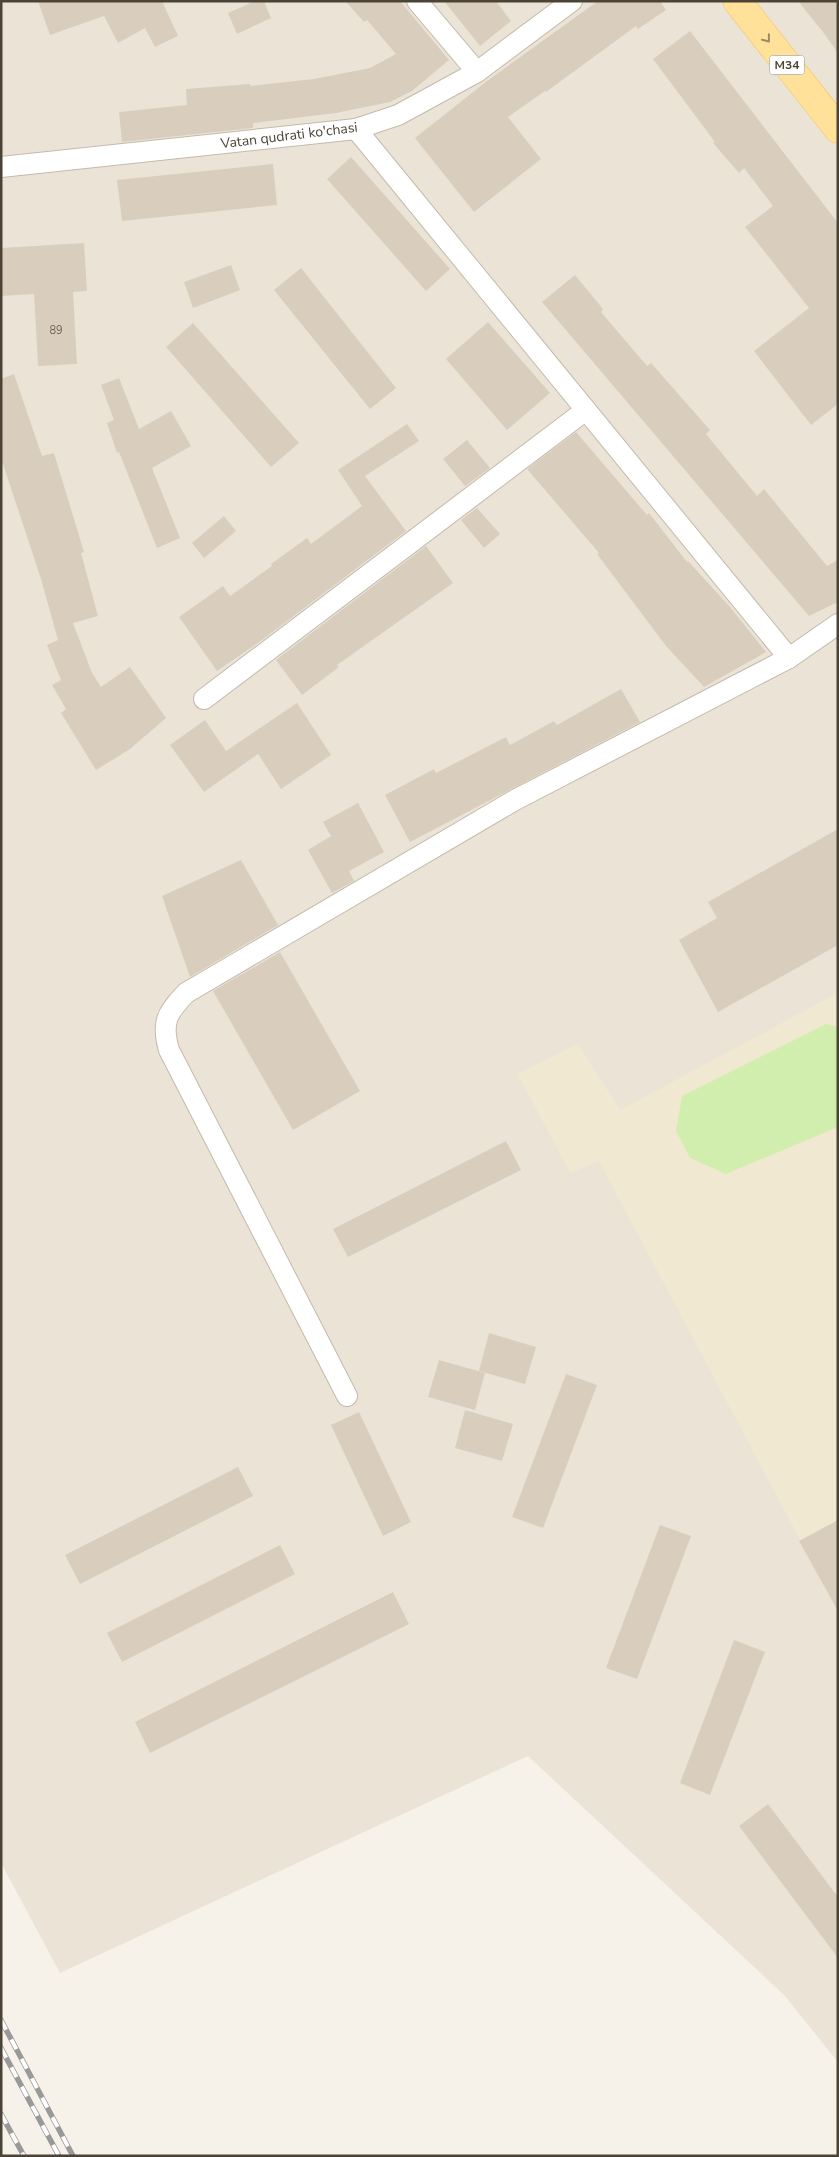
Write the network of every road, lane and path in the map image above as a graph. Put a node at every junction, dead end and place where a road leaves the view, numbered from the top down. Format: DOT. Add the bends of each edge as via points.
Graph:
graph roads {
  1 [pos="417,1"];
  2 [pos="572,1"];
  3 [pos="737,1"];
  4 [pos="760,1"];
  5 [pos="477,72"];
  6 [pos="838,100"];
  7 [pos="356,129"];
  8 [pos="838,129"];
  9 [pos="1,167"];
  10 [pos="586,410"];
  11 [pos="838,624"];
  12 [pos="789,658"];
  13 [pos="204,699"];
  14 [pos="347,1396"];
  1 -- 5 [label="street"];
  2 -- 5 [label="street, Vatan qudrati ko'chasi"];
  3 -- 8 [label="main road, M34, one-way"];
  4 -- 6 [label="main road, M34"];
  5 -- 7 [label="street, Vatan qudrati ko'chasi" via="398,115"];
  7 -- 9 [label="street, Vatan qudrati ko'chasi"];
  7 -- 10 [label="street"];
  10 -- 12 [label="street"];
  10 -- 13 [label="street"];
  11 -- 12 [label="street"];
  12 -- 14 [label="street" via="515,800 186,994 169,1012 164,1032 169,1050"];
}
